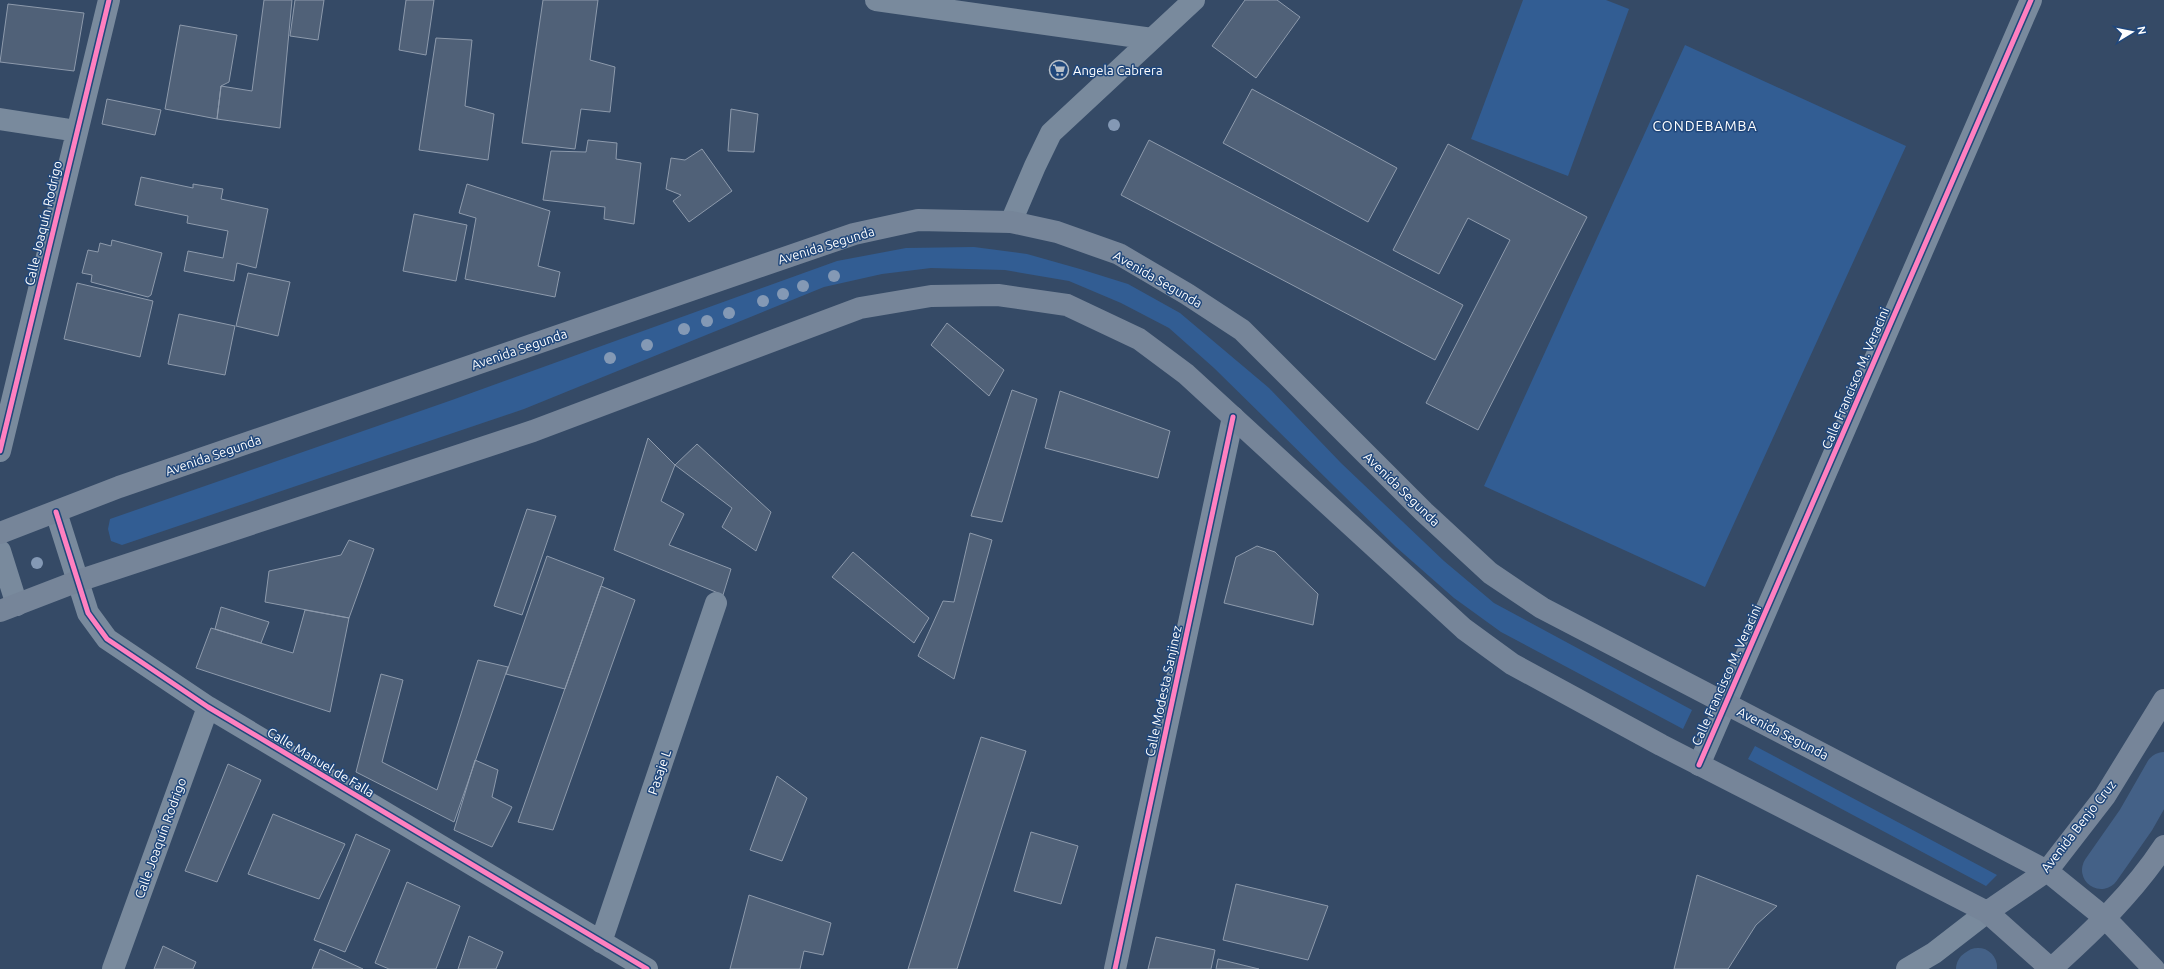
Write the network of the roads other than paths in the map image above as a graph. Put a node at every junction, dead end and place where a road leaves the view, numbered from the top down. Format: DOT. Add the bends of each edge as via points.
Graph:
graph roads {
  1 [pos="109,0"];
  2 [pos="881,0"];
  3 [pos="1194,0"];
  4 [pos="2031,0"];
  5 [pos="1152,39"];
  6 [pos="0,119"];
  7 [pos="77,131"];
  8 [pos="1011,222"];
  9 [pos="1233,417"];
  10 [pos="0,451"];
  11 [pos="56,512"];
  12 [pos="0,533"];
  13 [pos="0,551"];
  14 [pos="78,581"];
  15 [pos="716,603"];
  16 [pos="8,608"];
  17 [pos="2164,700"];
  18 [pos="1726,702"];
  19 [pos="208,707"];
  20 [pos="1699,765"];
  21 [pos="2164,846"];
  22 [pos="2047,871"];
  23 [pos="1987,912"];
  24 [pos="2105,918"];
  25 [pos="601,942"];
  26 [pos="113,969"];
  27 [pos="647,969"];
  28 [pos="1115,969"];
  29 [pos="1907,969"];
  30 [pos="2051,969"];
  31 [pos="2154,969"];
  1 -- 7 [label="street, Calle Joaquín Rodrigo"];
  2 -- 5 [label="street"];
  3 -- 5 [label="street"];
  4 -- 18 [label="street, Calle Francisco M. Veracini"];
  5 -- 8 [label="street" via="1051,133"];
  6 -- 7 [label="street"];
  7 -- 10 [label="street, Calle Joaquín Rodrigo"];
  8 -- 11 [label="main road, Avenida Segunda" via="918,220 854,234 119,487"];
  8 -- 18 [label="main road, Avenida Segunda" via="1057,232 1119,254 1242,330 1424,512 1490,574 1542,608"];
  9 -- 14 [label="main road" via="1186,374 1138,339 1066,305 998,295 931,296 860,308 533,431"];
  9 -- 20 [label="main road" via="1464,629 1512,664"];
  9 -- 28 [label="street, Calle Modesta Sanjinez"];
  11 -- 12 [label="main road, Avenida Segunda"];
  11 -- 14 [label="street, Calle Manuel de Falla"];
  13 -- 16 [label="street"];
  14 -- 16 [label="main road"];
  14 -- 19 [label="street, Calle Manuel de Falla" via="88,613 107,639"];
  15 -- 25 [label="street, Pasaje L"];
  17 -- 22 [label="main road, Avenida Benjo Cruz" via="2105,796"];
  18 -- 20 [label="street, Calle Francisco M. Veracini"];
  18 -- 22 [label="main road, Avenida Segunda"];
  19 -- 25 [label="street, Calle Manuel de Falla"];
  19 -- 26 [label="street, Calle Joaquín Rodrigo"];
  20 -- 23 [label="main road"];
  21 -- 24 [label="main road" via="2146,873"];
  22 -- 23 [label="main road, Avenida Benjo Cruz"];
  22 -- 24 [label="main road, Avenida Segunda"];
  23 -- 29 [label="street, Avenida Benjo Cruz" via="1934,953"];
  23 -- 30 [label="main road"];
  24 -- 30 [label="main road"];
  24 -- 31 [label="main road, Avenida Segunda"];
  25 -- 27 [label="street, Calle Manuel de Falla"];
}
